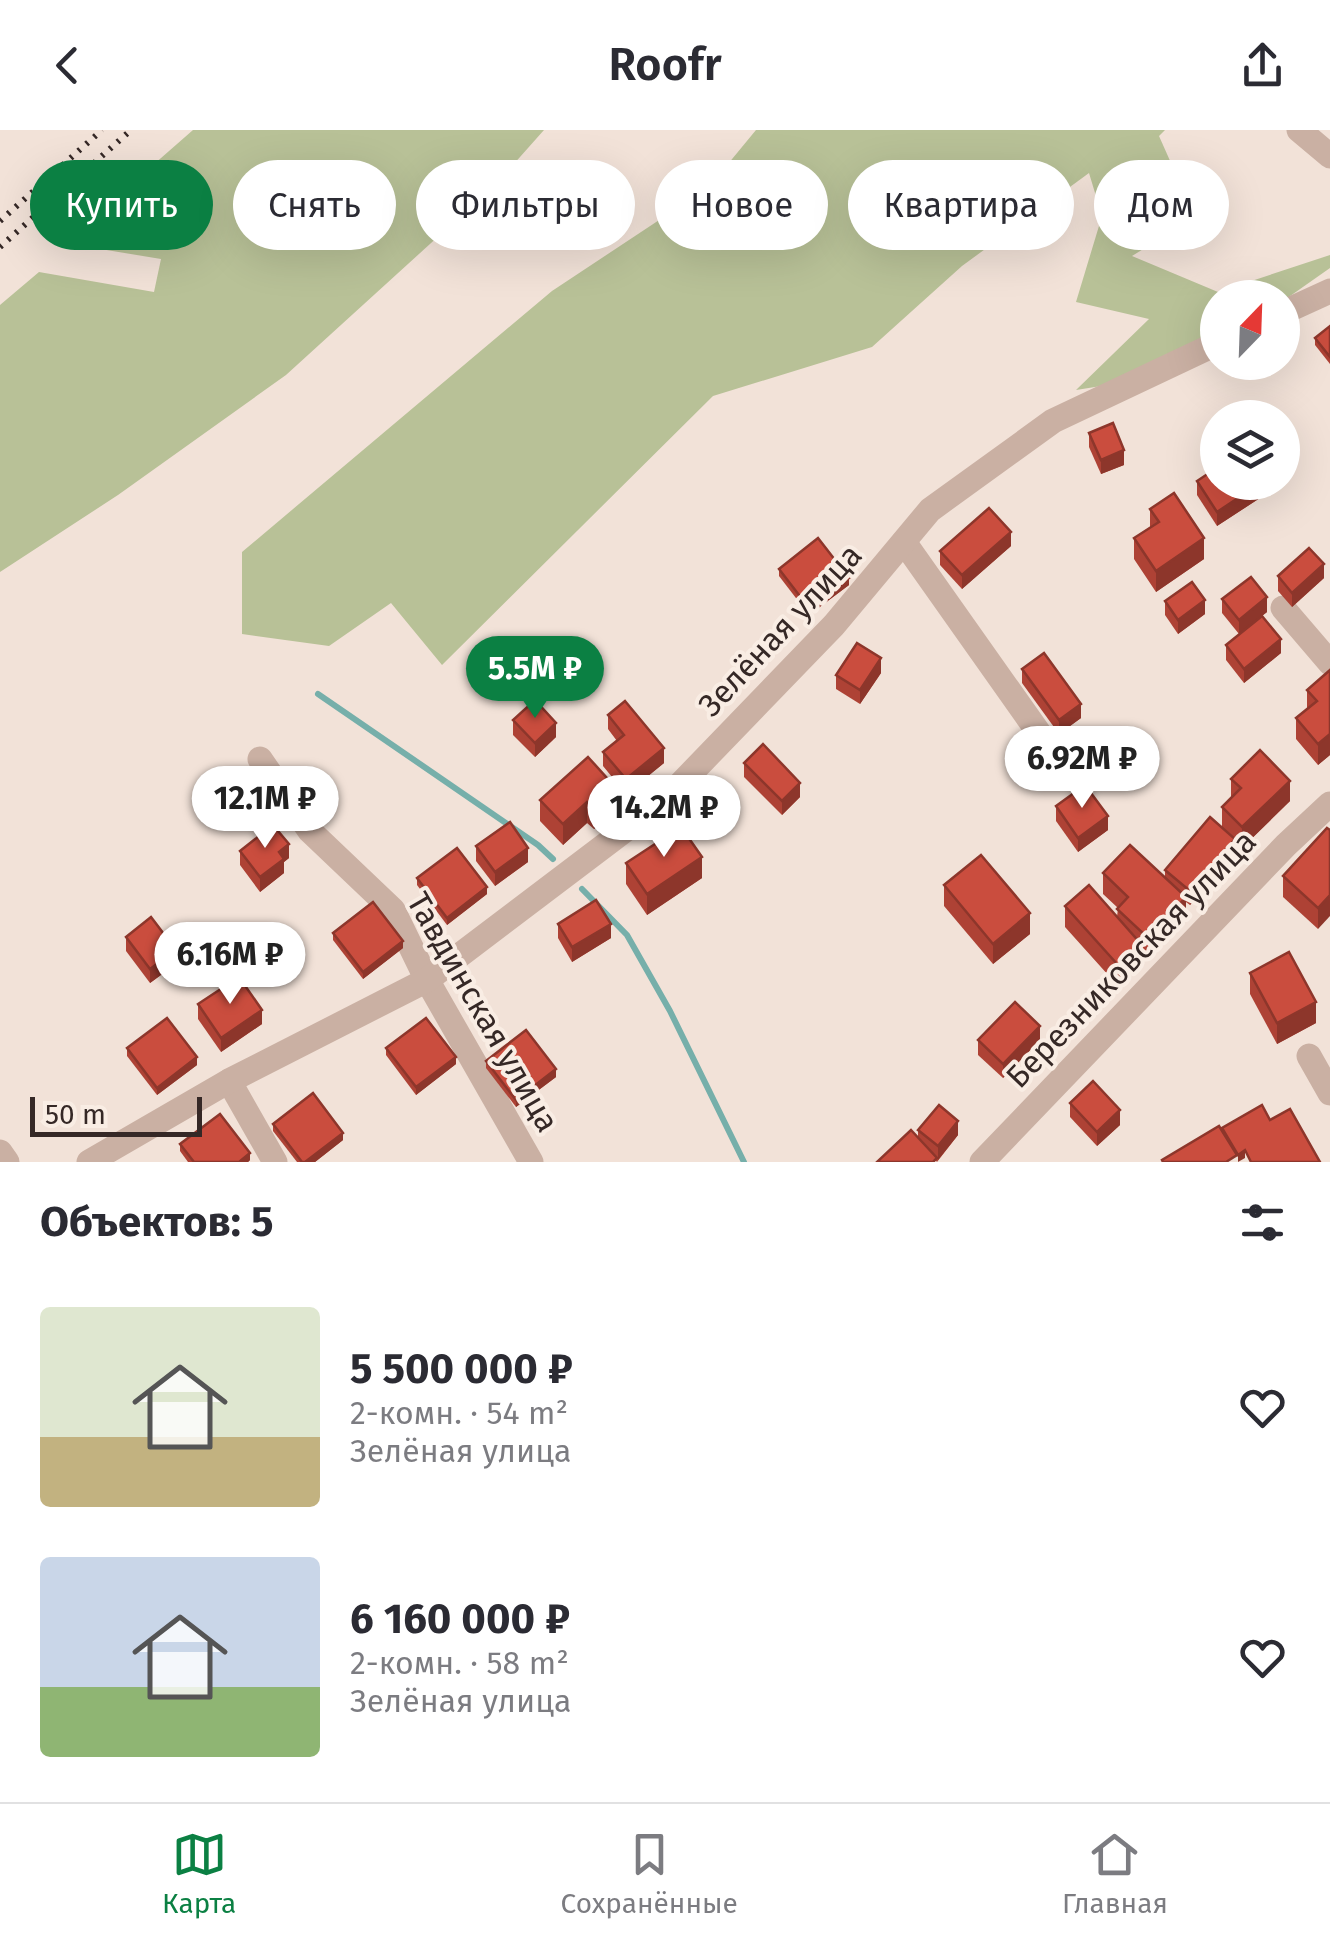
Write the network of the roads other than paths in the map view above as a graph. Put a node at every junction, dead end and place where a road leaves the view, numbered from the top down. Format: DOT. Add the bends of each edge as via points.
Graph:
graph roads {
  1 [pos="1299,130"];
  2 [pos="1330,156"];
  3 [pos="1330,291"];
  4 [pos="1300,305"];
  5 [pos="1200,351"];
  6 [pos="904,542"];
  7 [pos="1283,608"];
  8 [pos="1330,663"];
  9 [pos="260,759"];
  10 [pos="1063,767"];
  11 [pos="1330,804"];
  12 [pos="428,980"];
  13 [pos="1309,1056"];
  14 [pos="229,1081"];
  15 [pos="1330,1092"];
  16 [pos="0,1152"];
  17 [pos="7,1162"];
  18 [pos="89,1162"];
  19 [pos="275,1162"];
  20 [pos="532,1162"];
  21 [pos="982,1162"];
  1 -- 2 [label="street"];
  3 -- 4 [label="street"];
  5 -- 6 [label="street, Зелёная улица" via="1053,420 930,510"];
  6 -- 10 [label="street"];
  6 -- 12 [label="street, Зелёная улица" via="834,625 666,799"];
  7 -- 8 [label="street"];
  9 -- 12 [label="street, Тавдинская улица" via="310,831 393,910"];
  11 -- 21 [label="street, Березниковская улица"];
  12 -- 14 [label="street, Зелёная улица"];
  12 -- 20 [label="street, Тавдинская улица"];
  13 -- 15 [label="street"];
  14 -- 18 [label="street, Зелёная улица"];
  14 -- 19 [label="street"];
  16 -- 17 [label="street"];
}
